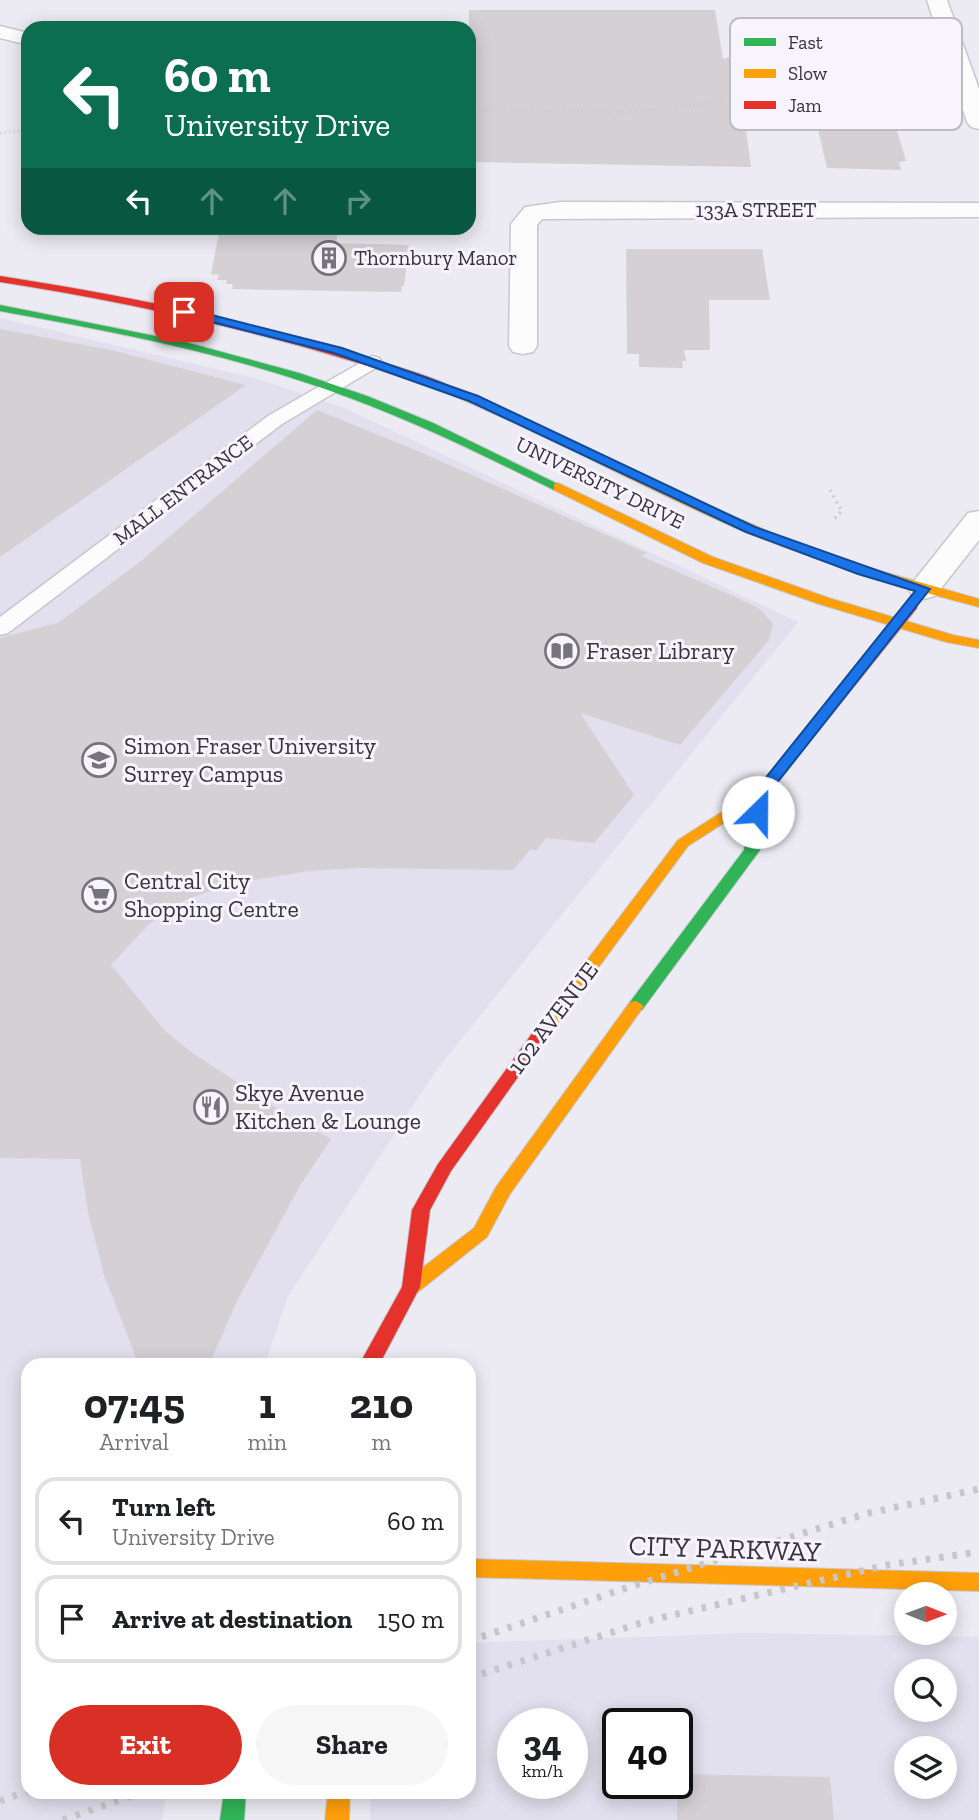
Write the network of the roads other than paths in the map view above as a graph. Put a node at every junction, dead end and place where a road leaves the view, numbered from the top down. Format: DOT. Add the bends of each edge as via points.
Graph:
graph roads {
  1 [pos="937,0"];
  2 [pos="945,18"];
  3 [pos="0,32"];
  4 [pos="21,37"];
  5 [pos="962,58"];
  6 [pos="972,81"];
  7 [pos="979,122"];
  8 [pos="979,211"];
  9 [pos="0,279"];
  10 [pos="0,308"];
  11 [pos="523,346"];
  12 [pos="372,362"];
  13 [pos="331,387"];
  14 [pos="979,520"];
  15 [pos="924,589"];
  16 [pos="979,603"];
  17 [pos="897,623"];
  18 [pos="0,628"];
  19 [pos="979,645"];
  20 [pos="761,793"];
  21 [pos="411,1287"];
  22 [pos="373,1358"];
  23 [pos="476,1568"];
  24 [pos="979,1581"];
  25 [pos="234,1799"];
  26 [pos="338,1799"];
  27 [pos="232,1820"];
  28 [pos="337,1820"];
  1 -- 2 [label="street"];
  3 -- 4 [label="street"];
  5 -- 6 [label="street"];
  6 -- 7 [label="street"];
  8 -- 11 [label="street, 133A STREET" via="534,212 524,224"];
  9 -- 12 [label="main road, UNIVERSITY DRIVE" via="165,307"];
  10 -- 13 [label="main road, UNIVERSITY DRIVE" via="166,340"];
  12 -- 13 [label="lane, MALL ENTRANCE"];
  12 -- 15 [label="main road, UNIVERSITY DRIVE" via="518,418 751,530"];
  13 -- 17 [label="main road, UNIVERSITY DRIVE" via="454,435 708,560"];
  13 -- 18 [label="lane, MALL ENTRANCE" via="275,420"];
  14 -- 15 [label="street"];
  15 -- 16 [label="main road, UNIVERSITY DRIVE"];
  15 -- 17 [label="main road, 102 AVENUE"];
  17 -- 19 [label="main road, UNIVERSITY DRIVE"];
  17 -- 20 [label="main road, 102 AVENUE"];
  20 -- 21 [label="main road, 102 AVENUE" via="752,850 740,867 562,1105 502,1191 481,1232"];
  20 -- 21 [label="main road, 102 AVENUE" via="683,843 451,1157 421,1210"];
  21 -- 22 [label="main road, 102 AVENUE"];
  23 -- 24 [label="main road, CITY PARKWAY"];
  25 -- 27 [label="main road"];
  26 -- 28 [label="main road"];
}
